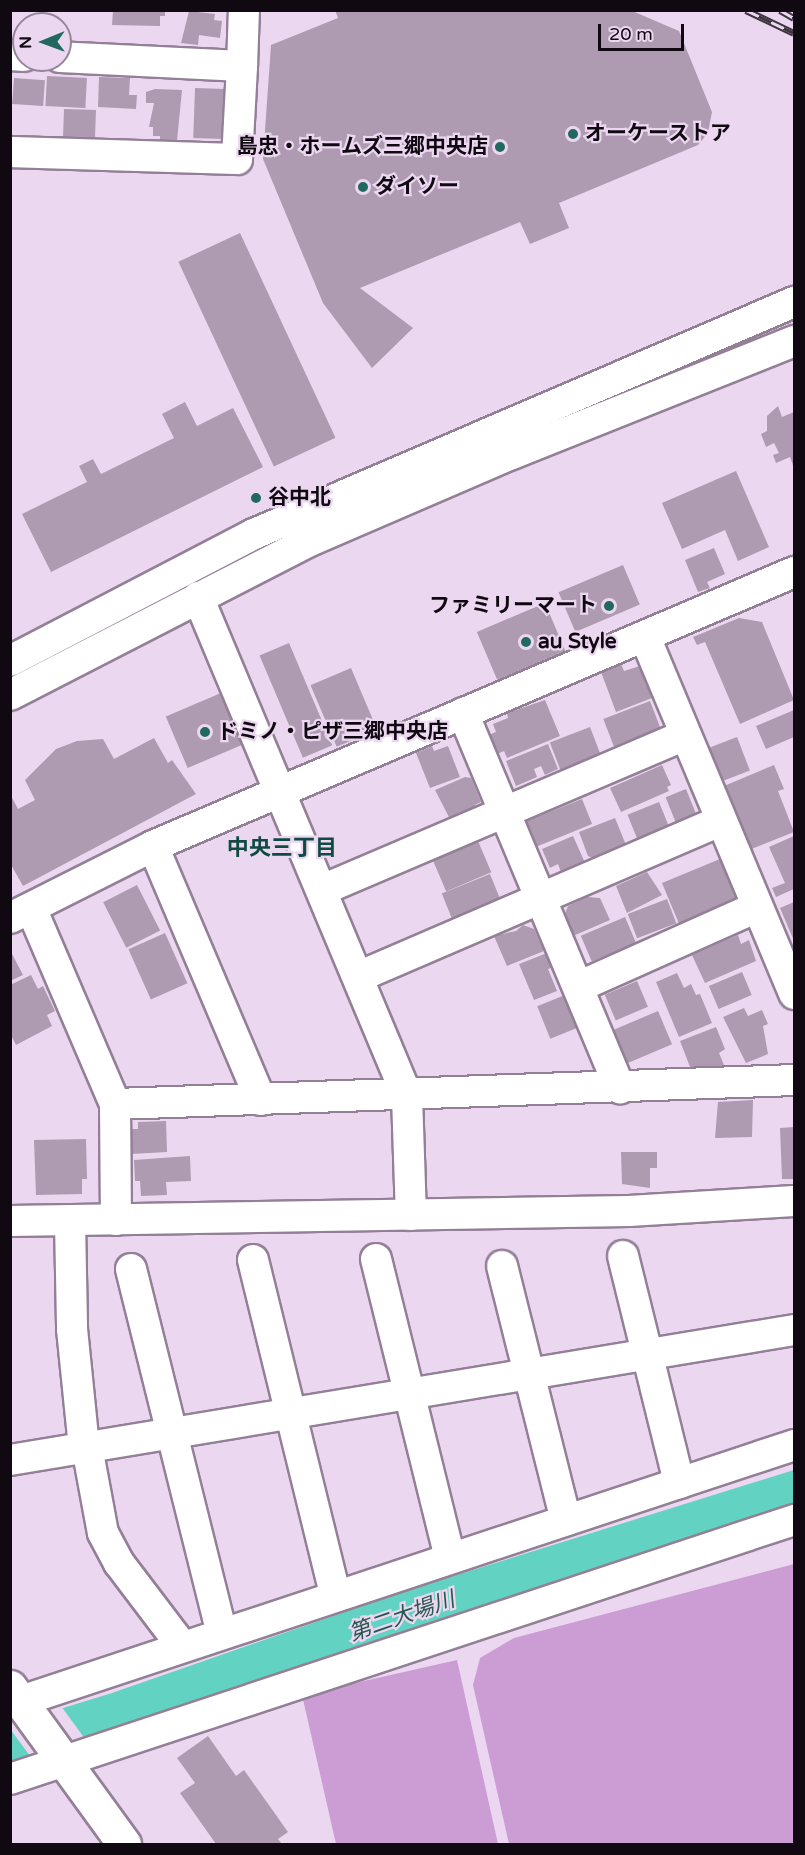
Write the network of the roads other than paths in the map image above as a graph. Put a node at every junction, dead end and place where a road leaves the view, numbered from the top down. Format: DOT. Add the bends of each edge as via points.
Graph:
graph roads {
  1 [pos="244,10"];
  2 [pos="72,58"];
  3 [pos="242,66"];
  4 [pos="10,152"];
  5 [pos="795,302"];
  6 [pos="795,341"];
  7 [pos="795,572"];
  8 [pos="198,597"];
  9 [pos="645,637"];
  10 [pos="10,661"];
  11 [pos="10,695"];
  12 [pos="463,712"];
  13 [pos="685,735"];
  14 [pos="277,791"];
  15 [pos="504,813"];
  16 [pos="721,821"];
  17 [pos="153,846"];
  18 [pos="322,890"];
  19 [pos="540,898"];
  20 [pos="757,907"];
  21 [pos="21,913"];
  22 [pos="358,977"];
  23 [pos="578,987"];
  24 [pos="795,994"];
  25 [pos="795,1080"];
  26 [pos="620,1088"];
  27 [pos="407,1096"];
  28 [pos="261,1100"];
  29 [pos="115,1104"];
  30 [pos="795,1201"];
  31 [pos="411,1215"];
  32 [pos="116,1220"];
  33 [pos="10,1221"];
  34 [pos="70,1233"];
  35 [pos="623,1256"];
  36 [pos="253,1260"];
  37 [pos="376,1260"];
  38 [pos="502,1266"];
  39 [pos="131,1269"];
  40 [pos="795,1330"];
  41 [pos="647,1356"];
  42 [pos="530,1376"];
  43 [pos="409,1394"];
  44 [pos="291,1413"];
  45 [pos="171,1432"];
  46 [pos="795,1445"];
  47 [pos="86,1447"];
  48 [pos="10,1460"];
  49 [pos="679,1483"];
  50 [pos="566,1520"];
  51 [pos="795,1520"];
  52 [pos="450,1558"];
  53 [pos="335,1595"];
  54 [pos="222,1634"];
  55 [pos="182,1646"];
  56 [pos="16,1696"];
  57 [pos="63,1758"];
  58 [pos="10,1779"];
  59 [pos="124,1845"];
  1 -- 3 [label="street"];
  2 -- 3 [label="street"];
  3 -- 4 [label="street" via="237,159"];
  5 -- 10 [label="street" via="254,534"];
  6 -- 8 [label="street" via="312,540"];
  7 -- 9 [label="street"];
  8 -- 11 [label="street"];
  8 -- 14 [label="street"];
  9 -- 12 [label="street"];
  9 -- 13 [label="street"];
  12 -- 14 [label="street"];
  12 -- 15 [label="street"];
  13 -- 15 [label="street"];
  13 -- 16 [label="street"];
  14 -- 17 [label="street"];
  14 -- 18 [label="street"];
  15 -- 18 [label="street"];
  15 -- 19 [label="street"];
  16 -- 19 [label="street"];
  16 -- 20 [label="street"];
  17 -- 21 [label="street"];
  17 -- 28 [label="street"];
  18 -- 22 [label="street"];
  19 -- 22 [label="street"];
  19 -- 23 [label="street"];
  20 -- 23 [label="street"];
  20 -- 24 [label="street"];
  21 -- 29 [label="street"];
  22 -- 27 [label="street"];
  23 -- 26 [label="street"];
  25 -- 26 [label="street"];
  26 -- 27 [label="street"];
  27 -- 28 [label="street"];
  27 -- 31 [label="street"];
  28 -- 29 [label="street"];
  29 -- 32 [label="street"];
  30 -- 31 [label="street" via="629,1211"];
  31 -- 32 [label="street"];
  32 -- 34 [label="street"];
  33 -- 34 [label="street"];
  34 -- 47 [label="street" via="72,1329"];
  35 -- 41 [label="street"];
  36 -- 44 [label="street"];
  37 -- 43 [label="street"];
  38 -- 42 [label="street"];
  39 -- 45 [label="street"];
  40 -- 41 [label="street"];
  41 -- 42 [label="street"];
  41 -- 49 [label="street"];
  42 -- 43 [label="street"];
  42 -- 50 [label="street"];
  43 -- 44 [label="street"];
  43 -- 52 [label="street"];
  44 -- 45 [label="street"];
  44 -- 53 [label="street"];
  45 -- 47 [label="street"];
  45 -- 54 [label="street"];
  46 -- 49 [label="street"];
  47 -- 48 [label="street"];
  47 -- 55 [label="street" via="103,1533 119,1563"];
  49 -- 50 [label="street"];
  50 -- 52 [label="street"];
  51 -- 57 [label="street"];
  52 -- 53 [label="street"];
  53 -- 54 [label="street"];
  54 -- 55 [label="street"];
  55 -- 56 [label="street"];
  56 -- 57 [label="main road"];
  57 -- 58 [label="street"];
  57 -- 59 [label="main road"];
}
